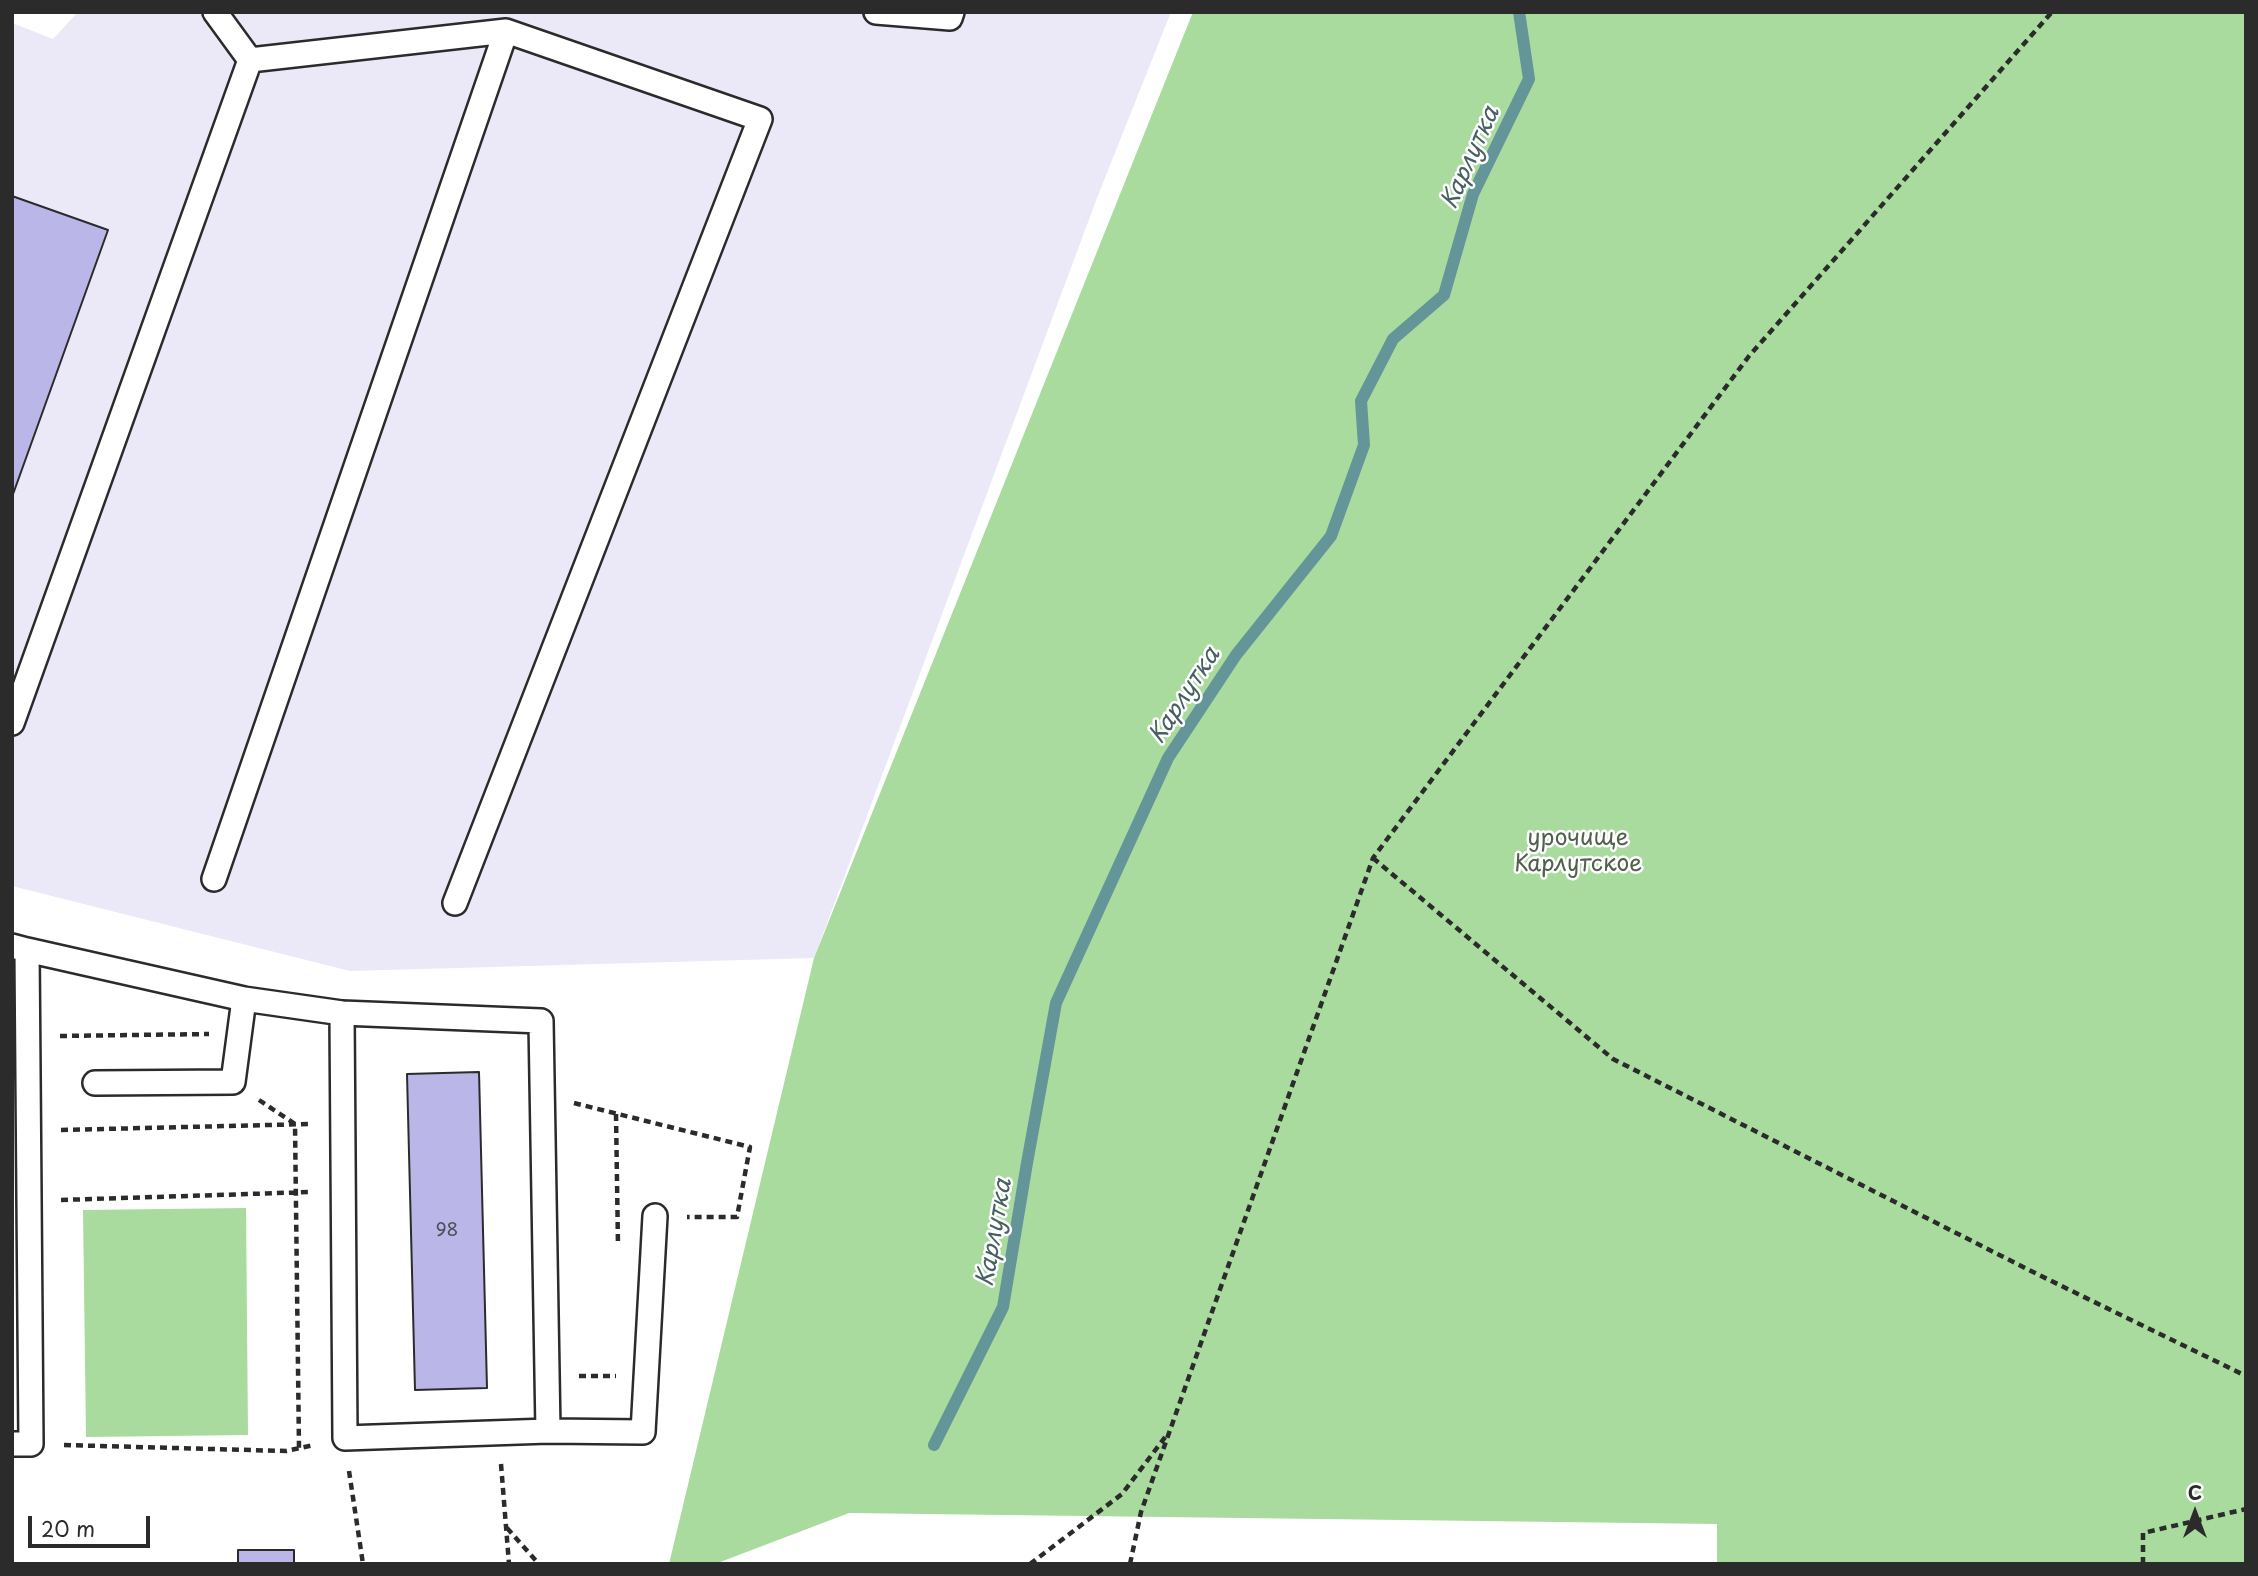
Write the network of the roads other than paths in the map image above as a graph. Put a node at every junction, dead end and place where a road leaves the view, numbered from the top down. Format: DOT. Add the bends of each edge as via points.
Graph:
graph roads {
  1 [pos="215,12"];
  2 [pos="876,12"];
  3 [pos="953,12"];
  4 [pos="506,31"];
  5 [pos="250,60"];
  6 [pos="12,723"];
  7 [pos="214,878"];
  8 [pos="455,903"];
  9 [pos="20,948"];
  10 [pos="244,999"];
  11 [pos="342,1013"];
  12 [pos="95,1083"];
  13 [pos="655,1216"];
  14 [pos="548,1431"];
  15 [pos="21,1444"];
  1 -- 5 [label="lane"];
  2 -- 3 [label="lane" via="950,18"];
  4 -- 5 [label="lane"];
  4 -- 7 [label="lane"];
  4 -- 8 [label="lane" via="760,119"];
  5 -- 6 [label="lane"];
  9 -- 10 [label="lane"];
  9 -- 15 [label="lane" via="27,1037 29,1201"];
  10 -- 11 [label="lane"];
  10 -- 12 [label="lane" via="233,1082"];
  11 -- 14 [label="lane" via="541,1021"];
  11 -- 14 [label="lane" via="345,1438"];
  13 -- 14 [label="lane" via="643,1432"];
}
